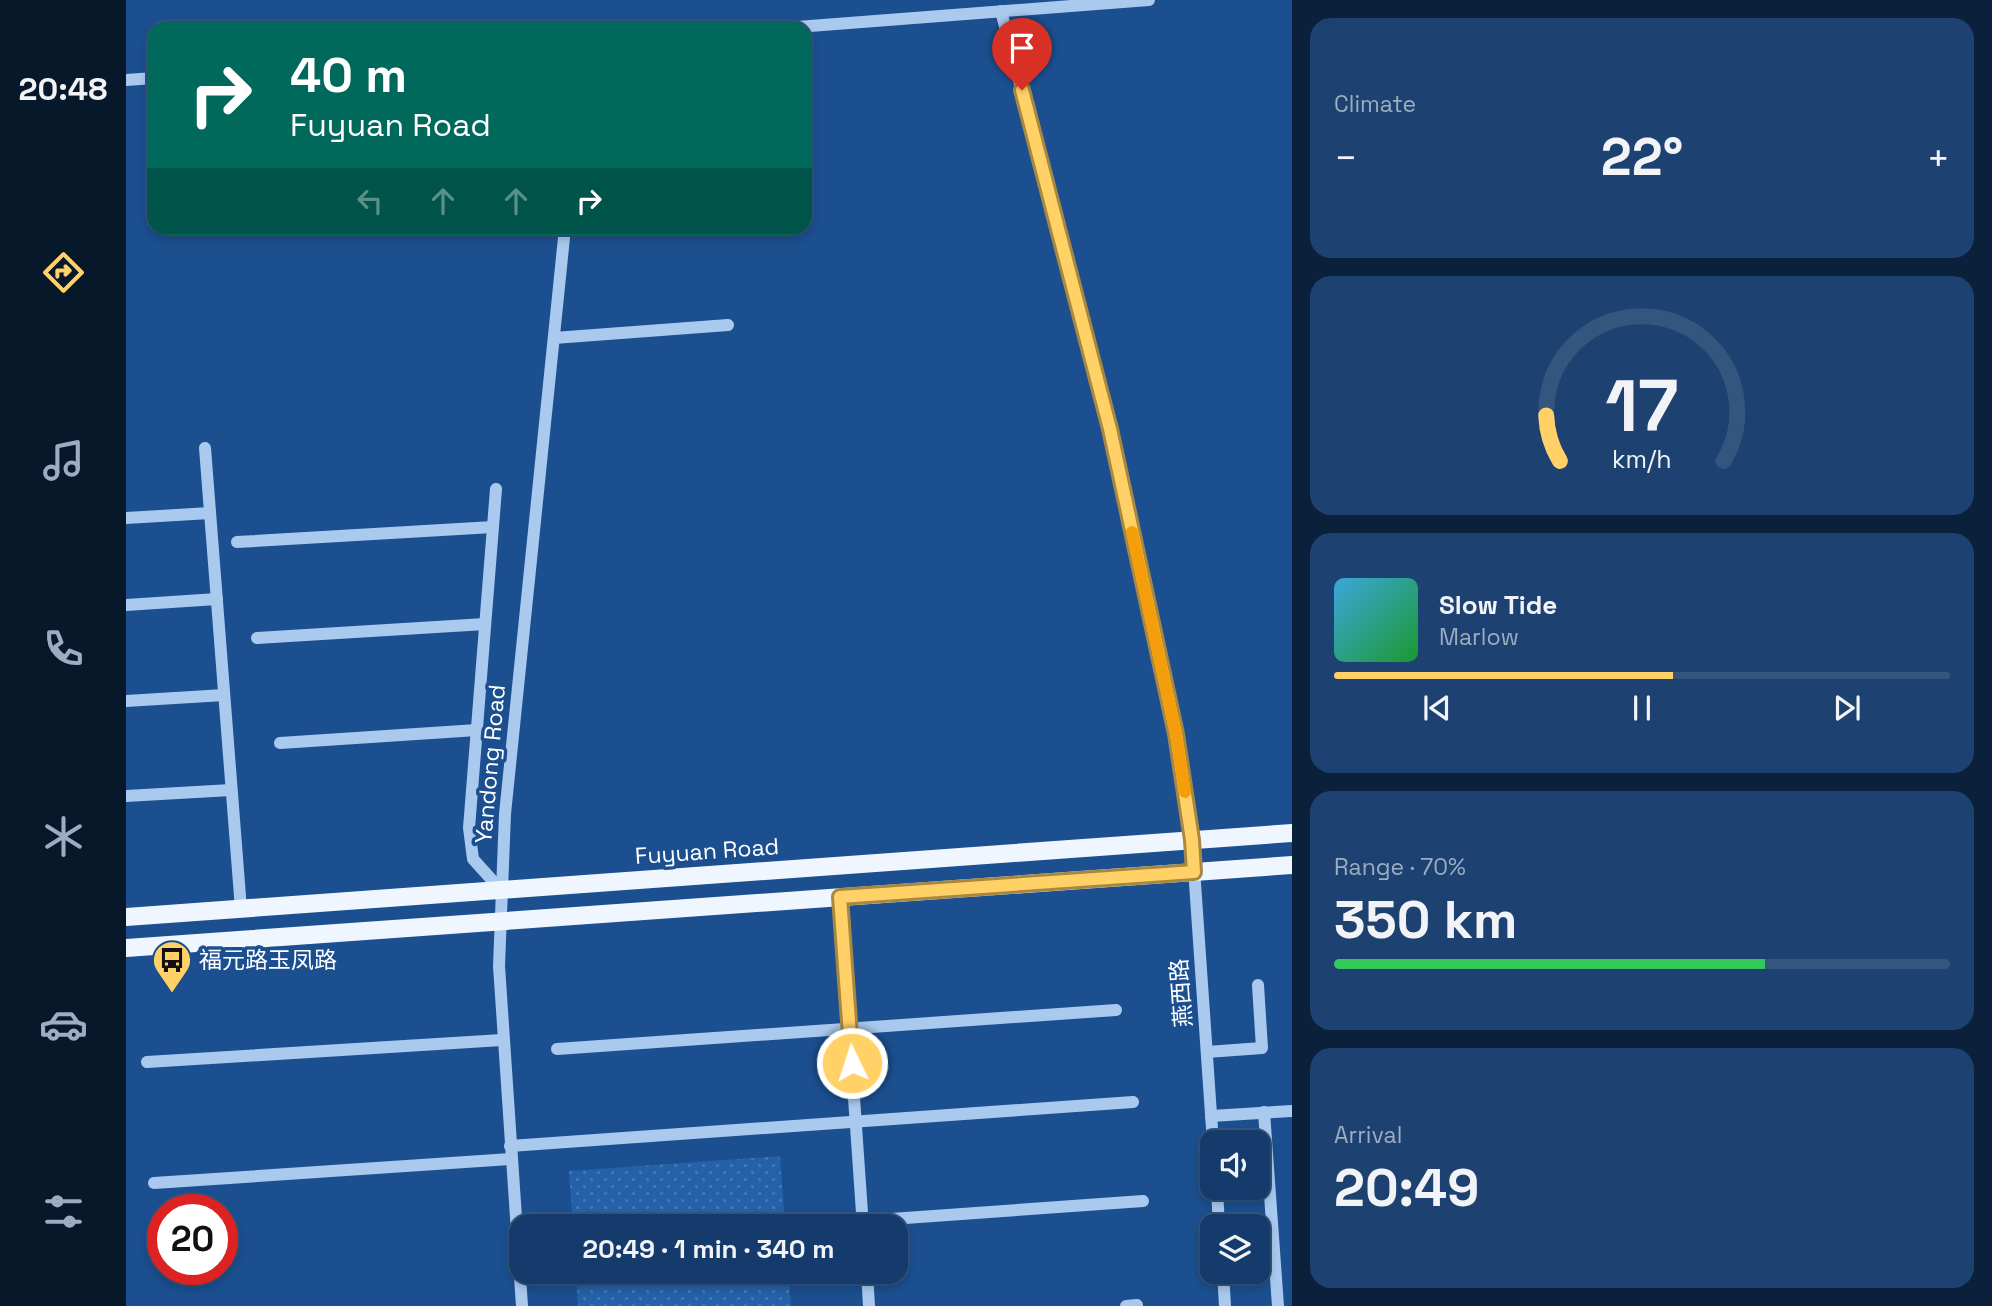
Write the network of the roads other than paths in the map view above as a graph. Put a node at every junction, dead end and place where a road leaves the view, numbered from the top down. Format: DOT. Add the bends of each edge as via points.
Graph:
graph roads {
  1 [pos="1149,0"];
  2 [pos="1001,11"];
  3 [pos="812,26"];
  4 [pos="147,78"];
  5 [pos="126,80"];
  6 [pos="564,235"];
  7 [pos="728,325"];
  8 [pos="554,338"];
  9 [pos="205,448"];
  10 [pos="496,489"];
  11 [pos="210,513"];
  12 [pos="126,518"];
  13 [pos="494,527"];
  14 [pos="237,542"];
  15 [pos="217,599"];
  16 [pos="126,605"];
  17 [pos="485,624"];
  18 [pos="257,638"];
  19 [pos="224,695"];
  20 [pos="126,701"];
  21 [pos="477,730"];
  22 [pos="280,743"];
  23 [pos="231,790"];
  24 [pos="126,796"];
  25 [pos="1292,833"];
  26 [pos="1192,840"];
  27 [pos="1292,865"];
  28 [pos="1194,872"];
  29 [pos="501,890"];
  30 [pos="840,897"];
  31 [pos="241,909"];
  32 [pos="126,917"];
  33 [pos="500,921"];
  34 [pos="126,948"];
  35 [pos="1258,985"];
  36 [pos="1116,1010"];
  37 [pos="849,1029"];
  38 [pos="502,1040"];
  39 [pos="557,1049"];
  40 [pos="1207,1052"];
  41 [pos="147,1062"];
  42 [pos="1133,1102"];
  43 [pos="1292,1111"];
  44 [pos="1264,1112"];
  45 [pos="1211,1116"];
  46 [pos="856,1122"];
  47 [pos="1212,1130"];
  48 [pos="511,1153"];
  49 [pos="154,1183"];
  50 [pos="1143,1200"];
  51 [pos="862,1214"];
  52 [pos="908,1220"];
  53 [pos="868,1284"];
  54 [pos="1224,1284"];
  55 [pos="1137,1305"];
  56 [pos="522,1306"];
  57 [pos="869,1306"];
  58 [pos="1126,1306"];
  59 [pos="1225,1306"];
  60 [pos="1278,1306"];
  1 -- 2 [label="street"];
  2 -- 3 [label="street"];
  2 -- 26 [label="street, 燕西路" via="1110,429 1176,734"];
  4 -- 5 [label="street"];
  6 -- 8 [label="street, Yandong Road"];
  7 -- 8 [label="street"];
  8 -- 29 [label="street, Yandong Road"];
  9 -- 11 [label="street"];
  10 -- 13 [label="street"];
  11 -- 12 [label="street"];
  11 -- 15 [label="street"];
  13 -- 14 [label="street"];
  13 -- 17 [label="street"];
  15 -- 16 [label="street"];
  15 -- 19 [label="street"];
  17 -- 18 [label="street"];
  17 -- 21 [label="street"];
  19 -- 20 [label="street"];
  19 -- 23 [label="street"];
  21 -- 22 [label="street"];
  21 -- 29 [label="street" via="470,828 473,859"];
  23 -- 24 [label="street"];
  23 -- 31 [label="street"];
  25 -- 26 [label="main road, Fuyuan Road"];
  26 -- 28 [label="street, 燕西路"];
  26 -- 29 [label="main road, Fuyuan Road"];
  27 -- 28 [label="main road"];
  28 -- 30 [label="main road"];
  28 -- 40 [label="street, 燕西路"];
  29 -- 31 [label="main road, Fuyuan Road"];
  29 -- 33 [label="street, Yandong Road"];
  30 -- 33 [label="main road"];
  30 -- 37 [label="street"];
  31 -- 32 [label="main road, Fuyuan Road"];
  33 -- 34 [label="main road"];
  33 -- 38 [label="street, Yandong Road"];
  35 -- 40 [label="street" via="1262,1048"];
  36 -- 37 [label="street"];
  37 -- 39 [label="street"];
  37 -- 46 [label="street"];
  38 -- 41 [label="street"];
  38 -- 48 [label="street, Yandong Road"];
  40 -- 45 [label="street, 燕西路"];
  42 -- 46 [label="street"];
  43 -- 44 [label="street"];
  44 -- 45 [label="street"];
  44 -- 60 [label="street"];
  45 -- 47 [label="street, 燕西路"];
  46 -- 48 [label="street"];
  46 -- 51 [label="street"];
  48 -- 49 [label="street"];
  48 -- 56 [label="street, Yandong Road"];
  50 -- 52 [label="street"];
  53 -- 57 [label="street"];
  54 -- 59 [label="street"];
  55 -- 58 [label="street"];
}
